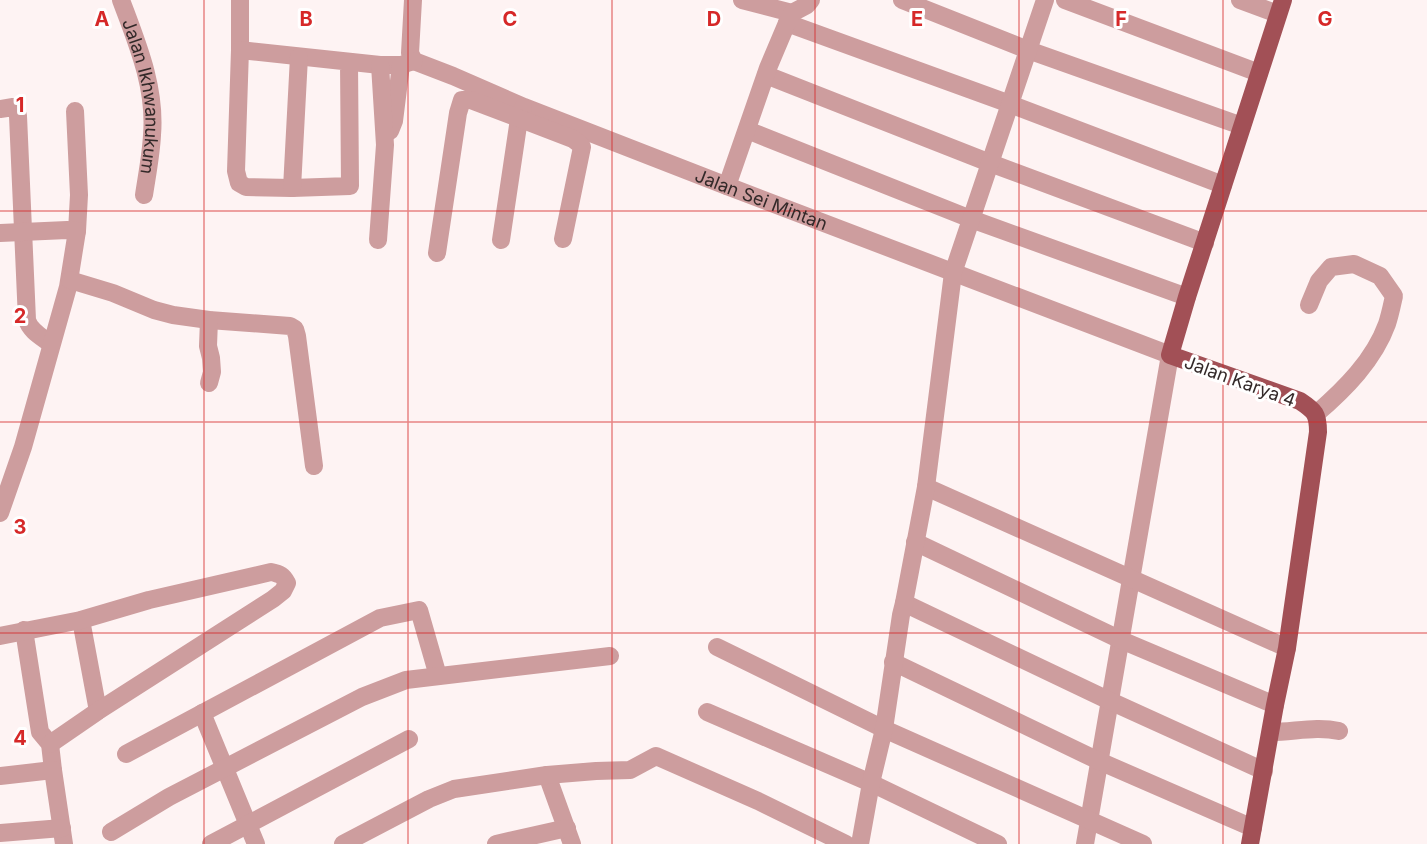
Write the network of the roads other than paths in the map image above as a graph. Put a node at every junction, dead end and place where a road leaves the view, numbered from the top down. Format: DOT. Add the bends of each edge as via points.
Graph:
graph roads {
  1 [pos="121,0"];
  2 [pos="240,0"];
  3 [pos="412,0"];
  4 [pos="742,0"];
  5 [pos="811,0"];
  6 [pos="902,0"];
  7 [pos="1045,0"];
  8 [pos="1065,0"];
  9 [pos="1240,0"];
  10 [pos="1280,7"];
  11 [pos="790,18"];
  12 [pos="240,50"];
  13 [pos="1028,50"];
  14 [pos="299,57"];
  15 [pos="349,62"];
  16 [pos="408,63"];
  17 [pos="380,65"];
  18 [pos="1259,73"];
  19 [pos="766,75"];
  20 [pos="1010,104"];
  21 [pos="0,109"];
  22 [pos="75,111"];
  23 [pos="521,113"];
  24 [pos="1242,126"];
  25 [pos="747,130"];
  26 [pos="386,145"];
  27 [pos="990,163"];
  28 [pos="1223,185"];
  29 [pos="350,186"];
  30 [pos="382,186"];
  31 [pos="727,186"];
  32 [pos="292,188"];
  33 [pos="144,195"];
  34 [pos="971,219"];
  35 [pos="77,231"];
  36 [pos="24,232"];
  37 [pos="0,233"];
  38 [pos="563,239"];
  39 [pos="378,240"];
  40 [pos="501,240"];
  41 [pos="1205,243"];
  42 [pos="437,253"];
  43 [pos="953,273"];
  44 [pos="70,280"];
  45 [pos="1187,297"];
  46 [pos="1309,305"];
  47 [pos="208,320"];
  48 [pos="51,344"];
  49 [pos="1170,355"];
  50 [pos="209,383"];
  51 [pos="1316,414"];
  52 [pos="314,466"];
  53 [pos="926,487"];
  54 [pos="0,513"];
  55 [pos="915,542"];
  56 [pos="1131,579"];
  57 [pos="904,603"];
  58 [pos="81,620"];
  59 [pos="24,630"];
  60 [pos="0,636"];
  61 [pos="1120,640"];
  62 [pos="717,647"];
  63 [pos="1287,648"];
  64 [pos="610,656"];
  65 [pos="893,662"];
  66 [pos="438,676"];
  67 [pos="1110,701"];
  68 [pos="1275,705"];
  69 [pos="98,711"];
  70 [pos="707,712"];
  71 [pos="202,713"];
  72 [pos="884,729"];
  73 [pos="1339,731"];
  74 [pos="1271,732"];
  75 [pos="409,739"];
  76 [pos="50,744"];
  77 [pos="126,754"];
  78 [pos="1099,761"];
  79 [pos="224,768"];
  80 [pos="53,770"];
  81 [pos="1264,771"];
  82 [pos="547,775"];
  83 [pos="0,776"];
  84 [pos="871,783"];
  85 [pos="1089,821"];
  86 [pos="248,824"];
  87 [pos="111,832"];
  88 [pos="0,833"];
  89 [pos="63,836"];
  90 [pos="569,836"];
  91 [pos="1252,836"];
  92 [pos="211,844"];
  93 [pos="256,844"];
  94 [pos="343,844"];
  95 [pos="495,844"];
  96 [pos="846,844"];
  97 [pos="860,844"];
  98 [pos="998,844"];
  99 [pos="1085,844"];
  100 [pos="1143,844"];
  1 -- 33 [label="street, Jalan Ikhwanukum" via="146,68 151,103 152,133"];
  2 -- 12 [label="street"];
  3 -- 16 [label="street"];
  4 -- 11 [label="street"];
  5 -- 11 [label="street"];
  6 -- 13 [label="street"];
  7 -- 13 [label="street"];
  8 -- 18 [label="street"];
  9 -- 10 [label="street"];
  10 -- 18 [label="main road, Jalan Karya 4"];
  11 -- 19 [label="street"];
  11 -- 20 [label="street"];
  12 -- 14 [label="street"];
  12 -- 32 [label="street" via="236,171 239,183 246,187"];
  13 -- 20 [label="street"];
  13 -- 24 [label="street"];
  14 -- 15 [label="street"];
  14 -- 32 [label="street"];
  15 -- 17 [label="street"];
  15 -- 29 [label="street"];
  16 -- 17 [label="street"];
  16 -- 23 [label="street, Jalan Sei Mintan" via="453,76"];
  16 -- 26 [label="street"];
  17 -- 26 [label="street"];
  18 -- 24 [label="main road, Jalan Karya 4"];
  19 -- 25 [label="street"];
  19 -- 27 [label="street"];
  20 -- 27 [label="street"];
  20 -- 28 [label="street"];
  21 -- 36 [label="street" via="13,107 18,116"];
  22 -- 35 [label="street"];
  23 -- 31 [label="street, Jalan Sei Mintan"];
  23 -- 38 [label="street" via="582,147"];
  23 -- 40 [label="street"];
  23 -- 42 [label="street" via="462,100"];
  24 -- 28 [label="main road, Jalan Karya 4"];
  25 -- 31 [label="street"];
  25 -- 34 [label="street"];
  26 -- 30 [label="street"];
  27 -- 34 [label="street"];
  27 -- 41 [label="street"];
  28 -- 41 [label="main road, Jalan Karya 4"];
  29 -- 30 [label="street"];
  29 -- 32 [label="street"];
  30 -- 39 [label="street"];
  31 -- 43 [label="street, Jalan Sei Mintan"];
  34 -- 43 [label="street"];
  34 -- 45 [label="street"];
  35 -- 36 [label="street"];
  35 -- 44 [label="street"];
  36 -- 37 [label="street"];
  36 -- 48 [label="street" via="28,325"];
  41 -- 45 [label="main road, Jalan Karya 4"];
  43 -- 49 [label="street, Jalan Sei Mintan"];
  43 -- 53 [label="street"];
  44 -- 47 [label="street" via="154,310"];
  44 -- 48 [label="street"];
  45 -- 49 [label="main road, Jalan Karya 4"];
  46 -- 51 [label="street" via="1319,281 1331,267 1354,264 1380,276 1394,297 1387,324 1370,358"];
  47 -- 50 [label="street" via="212,372"];
  47 -- 52 [label="street" via="295,329"];
  48 -- 54 [label="street"];
  49 -- 51 [label="main road, Jalan Karya 4" via="1300,401"];
  49 -- 56 [label="street"];
  51 -- 63 [label="main road, Jalan Karya 4" via="1318,432"];
  53 -- 55 [label="street"];
  53 -- 56 [label="street"];
  55 -- 57 [label="street"];
  55 -- 61 [label="street"];
  56 -- 61 [label="street"];
  56 -- 63 [label="street"];
  57 -- 65 [label="street"];
  57 -- 67 [label="street"];
  58 -- 59 [label="street"];
  58 -- 69 [label="street"];
  58 -- 69 [label="street" via="272,572 280,574 287,583 273,599"];
  59 -- 60 [label="street"];
  59 -- 76 [label="street" via="40,732"];
  61 -- 67 [label="street"];
  61 -- 68 [label="street"];
  62 -- 72 [label="street"];
  63 -- 68 [label="main road, Jalan Karya 4"];
  64 -- 66 [label="street"];
  65 -- 72 [label="street"];
  65 -- 78 [label="street"];
  66 -- 71 [label="street" via="418,610 408,611 380,618"];
  66 -- 79 [label="street" via="406,680 362,697"];
  67 -- 78 [label="street"];
  67 -- 81 [label="street"];
  68 -- 74 [label="main road, Jalan Karya 4"];
  69 -- 76 [label="street"];
  70 -- 84 [label="street"];
  71 -- 77 [label="street"];
  71 -- 79 [label="street"];
  72 -- 84 [label="street"];
  72 -- 85 [label="street"];
  73 -- 74 [label="street"];
  74 -- 81 [label="main road, Jalan Karya 4"];
  75 -- 86 [label="street"];
  76 -- 80 [label="street"];
  78 -- 85 [label="street"];
  78 -- 91 [label="street"];
  79 -- 86 [label="street"];
  79 -- 87 [label="street"];
  80 -- 83 [label="street"];
  80 -- 89 [label="street"];
  81 -- 91 [label="main road, Jalan Karya 4"];
  82 -- 90 [label="street"];
  82 -- 94 [label="street" via="454,789"];
  82 -- 96 [label="street" via="630,770 656,756"];
  84 -- 97 [label="street"];
  84 -- 98 [label="street"];
  85 -- 99 [label="street"];
  85 -- 100 [label="street"];
  86 -- 92 [label="street"];
  86 -- 93 [label="street"];
  88 -- 89 [label="street"];
  90 -- 95 [label="street"];
}
